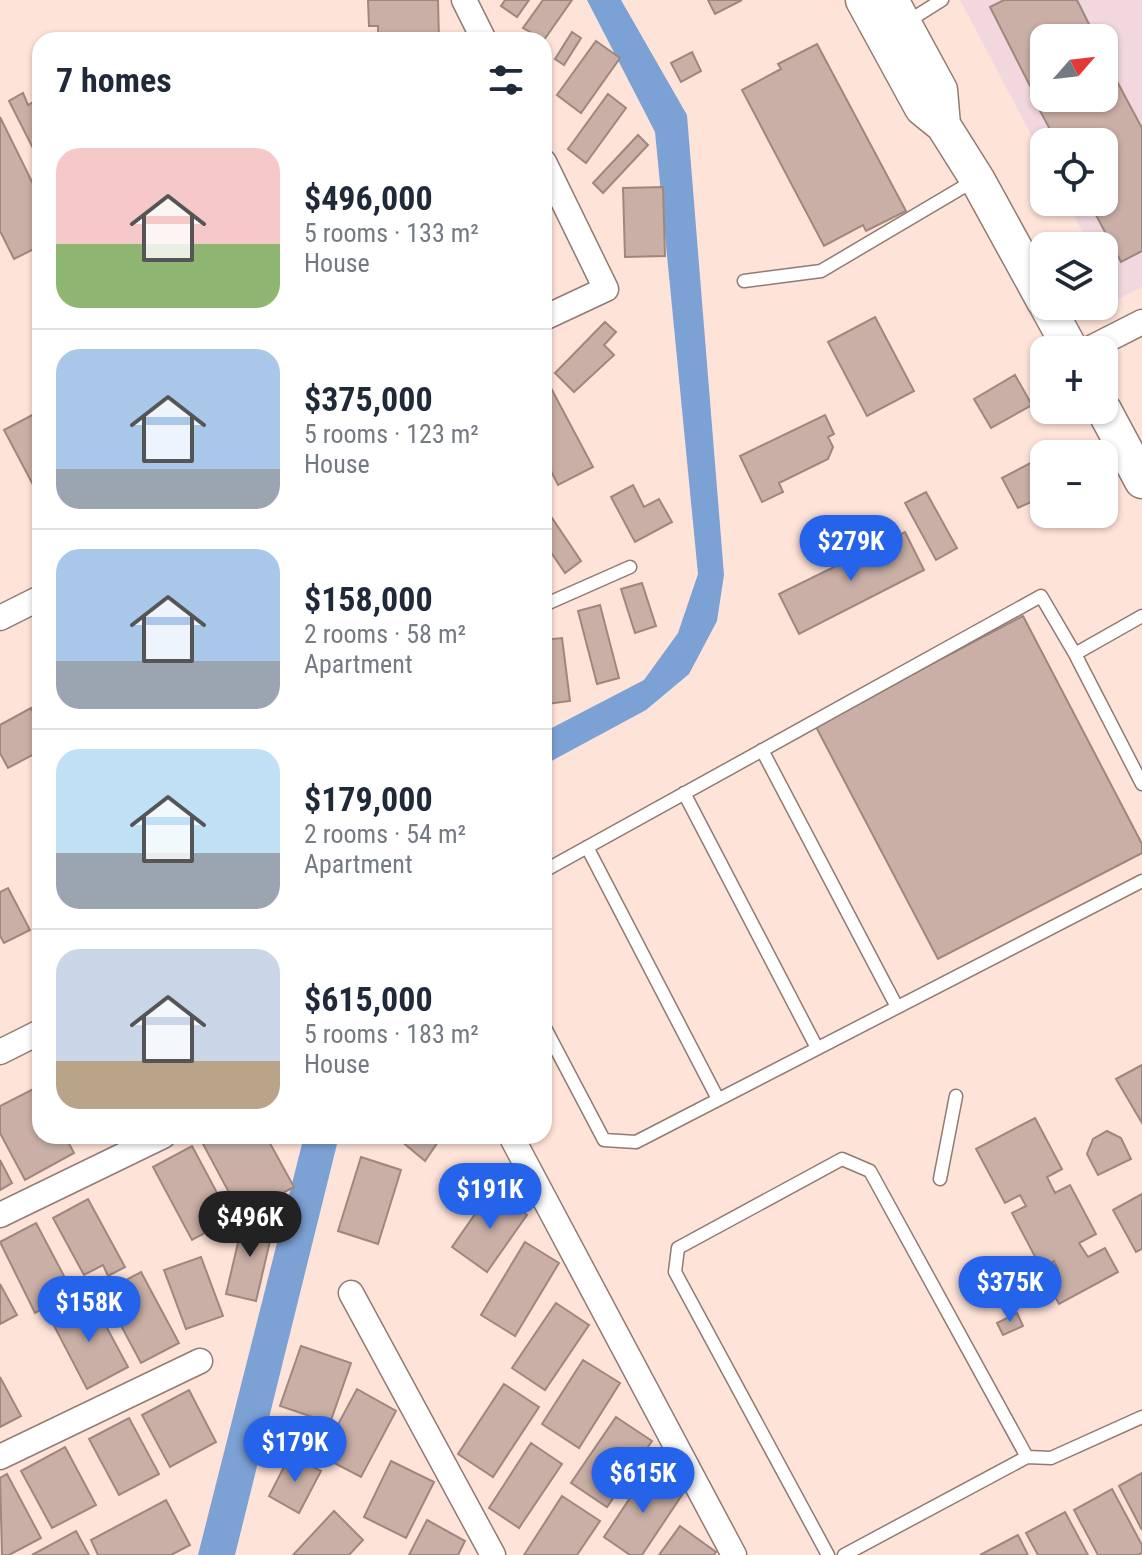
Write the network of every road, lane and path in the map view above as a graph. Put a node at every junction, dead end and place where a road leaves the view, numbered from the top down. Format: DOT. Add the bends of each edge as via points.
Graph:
graph roads {
  1 [pos="464,0"];
  2 [pos="863,0"];
  3 [pos="942,0"];
  4 [pos="898,12"];
  5 [pos="480,32"];
  6 [pos="943,125"];
  7 [pos="552,178"];
  8 [pos="977,179"];
  9 [pos="1030,276"];
  10 [pos="744,281"];
  11 [pos="552,314"];
  12 [pos="1142,322"];
  13 [pos="1114,336"];
  14 [pos="1111,424"];
  15 [pos="1142,481"];
  16 [pos="630,567"];
  17 [pos="552,601"];
  18 [pos="32,602"];
  19 [pos="1142,616"];
  20 [pos="0,618"];
  21 [pos="1075,654"];
  22 [pos="762,750"];
  23 [pos="1142,784"];
  24 [pos="684,793"];
  25 [pos="587,847"];
  26 [pos="552,867"];
  27 [pos="1142,881"];
  28 [pos="897,1007"];
  29 [pos="32,1036"];
  30 [pos="552,1041"];
  31 [pos="817,1048"];
  32 [pos="0,1052"];
  33 [pos="956,1096"];
  34 [pos="718,1099"];
  35 [pos="146,1144"];
  36 [pos="515,1144"];
  37 [pos="940,1179"];
  38 [pos="0,1215"];
  39 [pos="351,1293"];
  40 [pos="200,1361"];
  41 [pos="1142,1417"];
  42 [pos="0,1457"];
  43 [pos="1027,1457"];
  44 [pos="493,1555"];
  45 [pos="734,1555"];
  46 [pos="828,1555"];
  47 [pos="844,1555"];
  1 -- 5 [label="street"];
  2 -- 6 [label="main road" via="922,108"];
  3 -- 4 [label="lane"];
  4 -- 6 [label="main road" via="940,90"];
  6 -- 8 [label="main road"];
  7 -- 11 [label="street" via="606,289"];
  8 -- 9 [label="main road"];
  8 -- 10 [label="lane" via="821,271"];
  12 -- 13 [label="street"];
  14 -- 15 [label="main road"];
  16 -- 17 [label="lane"];
  18 -- 20 [label="street"];
  19 -- 21 [label="lane"];
  21 -- 22 [label="lane" via="1041,596"];
  21 -- 23 [label="lane"];
  22 -- 24 [label="lane"];
  22 -- 28 [label="lane"];
  24 -- 25 [label="lane"];
  24 -- 31 [label="lane"];
  25 -- 26 [label="lane"];
  25 -- 34 [label="lane"];
  27 -- 28 [label="lane"];
  28 -- 31 [label="lane"];
  29 -- 32 [label="street"];
  30 -- 34 [label="lane" via="604,1140 636,1142"];
  31 -- 34 [label="lane"];
  33 -- 37 [label="lane"];
  35 -- 38 [label="street"];
  36 -- 45 [label="street"];
  39 -- 44 [label="street"];
  40 -- 42 [label="street"];
  41 -- 43 [label="lane" via="1051,1458"];
  43 -- 46 [label="lane" via="870,1171 842,1159 678,1248 675,1272"];
  43 -- 47 [label="lane"];
}
